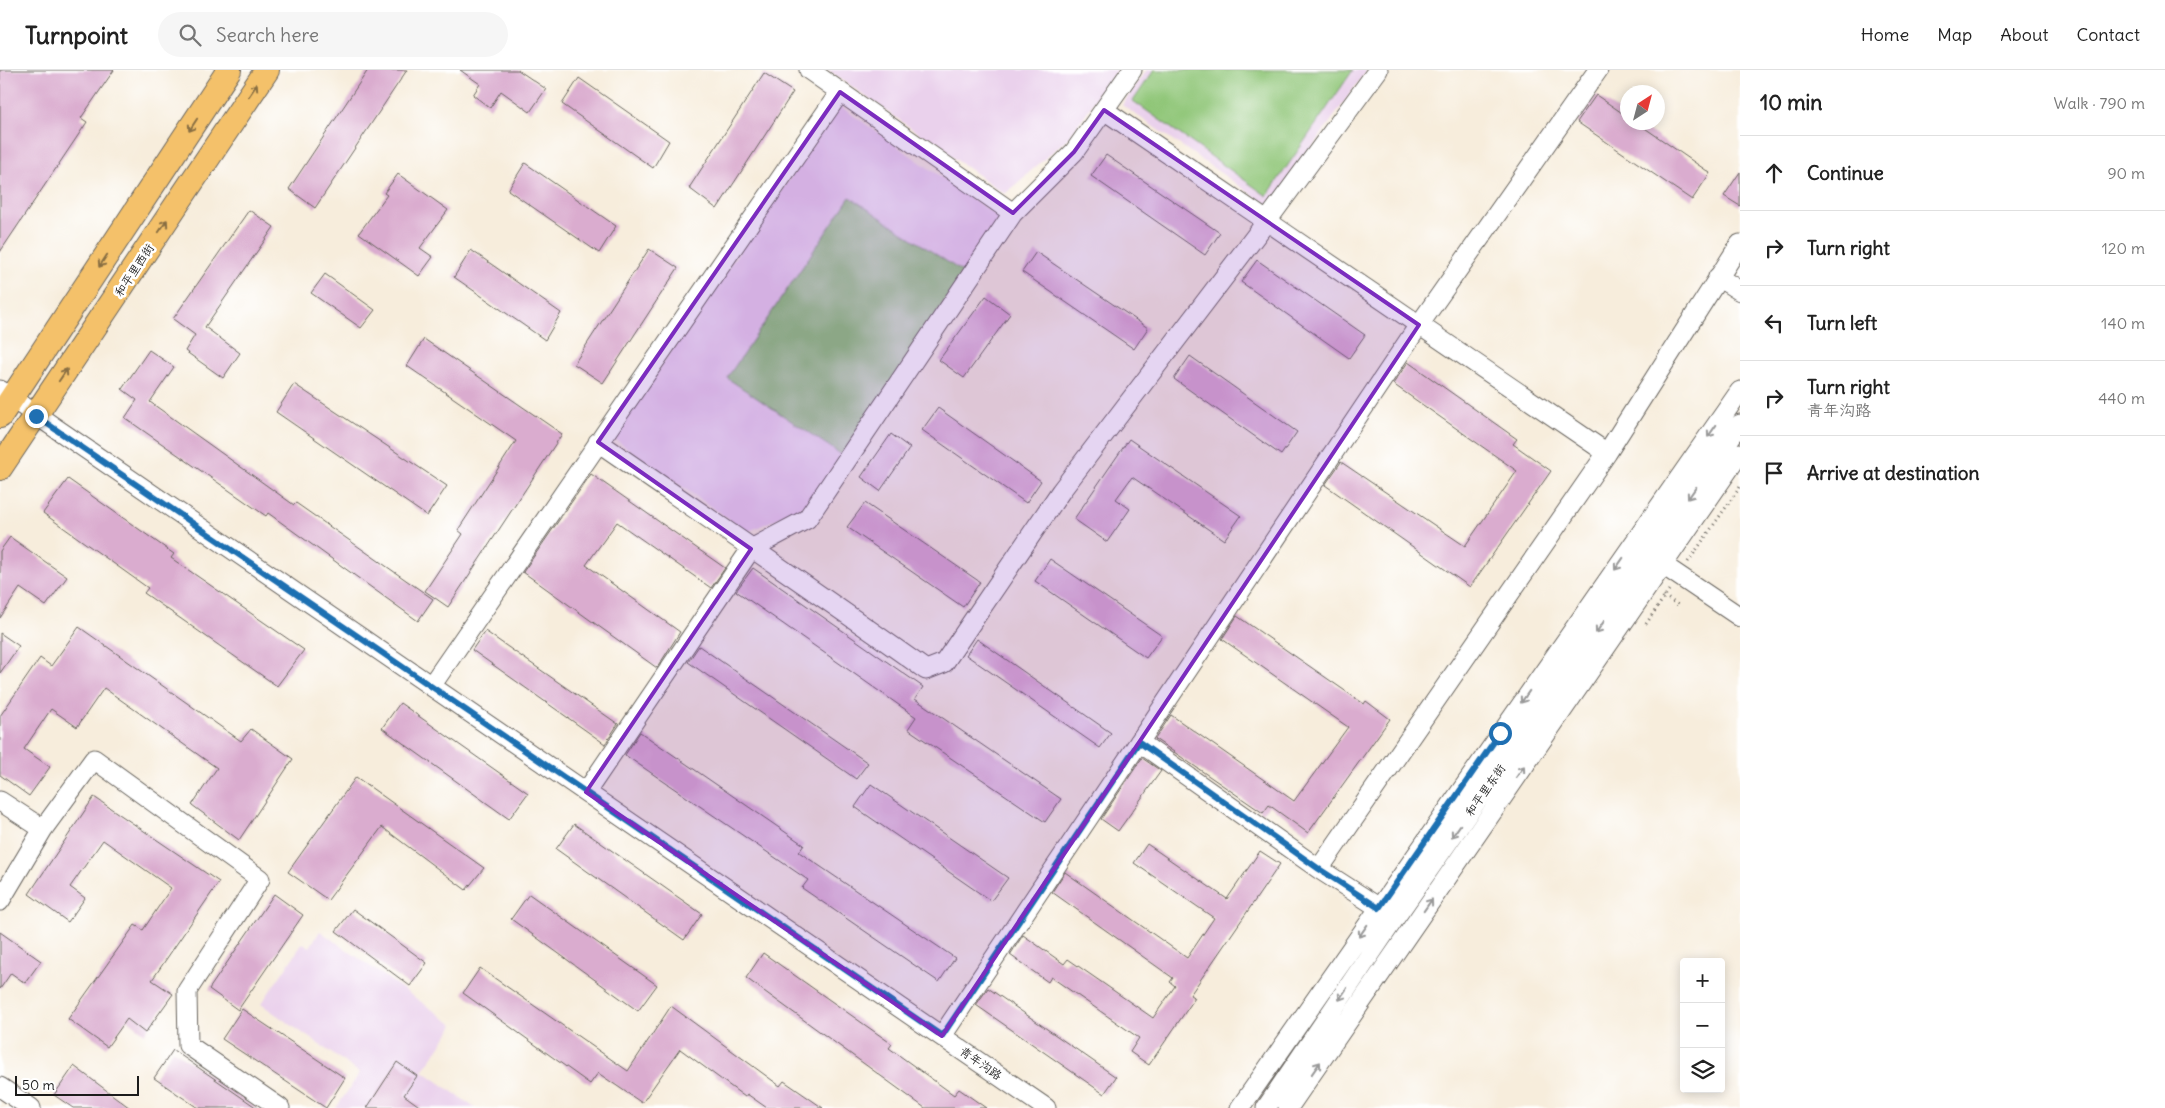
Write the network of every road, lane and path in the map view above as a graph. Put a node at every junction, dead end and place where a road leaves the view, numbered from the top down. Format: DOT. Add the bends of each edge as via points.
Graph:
graph roads {
  1 [pos="229,70"];
  2 [pos="267,70"];
  3 [pos="809,70"];
  4 [pos="1132,70"];
  5 [pos="1378,70"];
  6 [pos="1598,70"];
  7 [pos="840,92"];
  8 [pos="1104,110"];
  9 [pos="1013,213"];
  10 [pos="1267,221"];
  11 [pos="1740,244"];
  12 [pos="1718,277"];
  13 [pos="1740,292"];
  14 [pos="1419,325"];
  15 [pos="1740,391"];
  16 [pos="4,402"];
  17 [pos="36,416"];
  18 [pos="1740,424"];
  19 [pos="598,442"];
  20 [pos="1607,453"];
  21 [pos="1740,454"];
  22 [pos="0,468"];
  23 [pos="751,548"];
  24 [pos="1663,564"];
  25 [pos="1740,617"];
  26 [pos="431,686"];
  27 [pos="1139,742"];
  28 [pos="586,792"];
  29 [pos="0,801"];
  30 [pos="43,829"];
  31 [pos="1319,869"];
  32 [pos="3,890"];
  33 [pos="1387,913"];
  34 [pos="942,1036"];
  35 [pos="0,1087"];
  36 [pos="31,1108"];
  37 [pos="280,1108"];
  38 [pos="1046,1108"];
  39 [pos="1240,1108"];
  40 [pos="1266,1108"];
  41 [pos="1288,1108"];
  1 -- 16 [label="main road, one-way"];
  17 -- 2 [label="main road, 和平里西街, one-way"];
  3 -- 7 [label="street"];
  4 -- 8 [label="street"];
  5 -- 10 [label="street"];
  6 -- 14 [label="street"];
  7 -- 9 [label="street"];
  7 -- 19 [label="street"];
  8 -- 9 [label="street" via="1074,152"];
  8 -- 10 [label="street"];
  9 -- 23 [label="street" via="807,519"];
  10 -- 14 [label="street"];
  10 -- 23 [label="street" via="1062,491 944,663 926,670"];
  11 -- 12 [label="street"];
  12 -- 13 [label="street"];
  12 -- 20 [label="street"];
  14 -- 20 [label="street"];
  14 -- 27 [label="street"];
  15 -- 33 [label="street, one-way"];
  16 -- 17 [label="street, 青年沟路"];
  17 -- 22 [label="main road, 和平里西街"];
  17 -- 26 [label="street, 青年沟路"];
  18 -- 33 [label="street, 和平里东街, one-way"];
  19 -- 23 [label="street"];
  19 -- 26 [label="street"];
  20 -- 31 [label="street"];
  21 -- 24 [label="street, 和平里东街"];
  23 -- 28 [label="street"];
  24 -- 25 [label="street"];
  41 -- 24 [label="street, 和平里东街, one-way"];
  26 -- 28 [label="street, 青年沟路"];
  27 -- 31 [label="street"];
  27 -- 34 [label="street"];
  28 -- 34 [label="street, 青年沟路"];
  29 -- 30 [label="street"];
  30 -- 32 [label="street"];
  30 -- 37 [label="street" via="94,759 260,878 187,991 188,1045"];
  31 -- 33 [label="street"];
  33 -- 39 [label="street, one-way"];
  33 -- 40 [label="street, 和平里东街, one-way"];
  34 -- 38 [label="street, 青年沟路"];
  35 -- 36 [label="street"];
}
